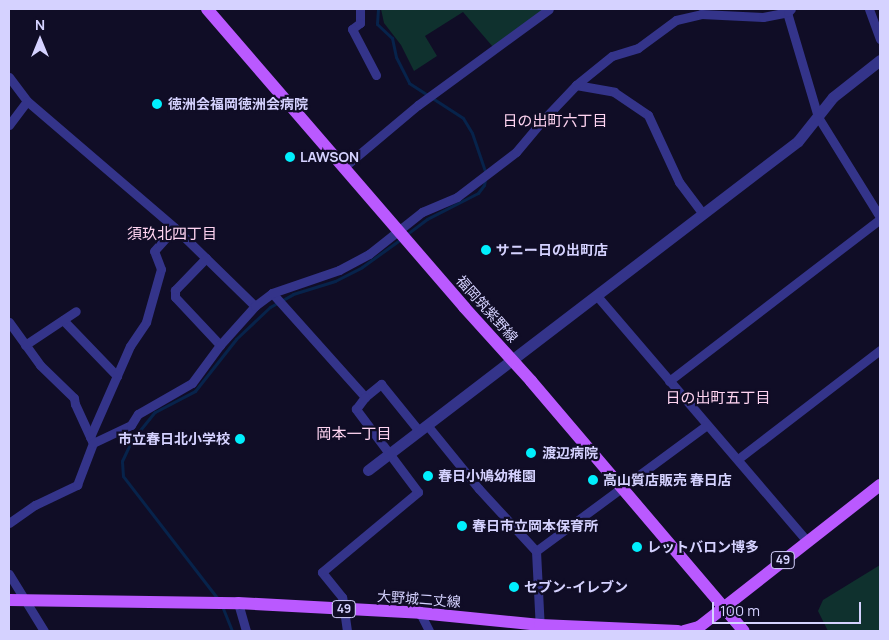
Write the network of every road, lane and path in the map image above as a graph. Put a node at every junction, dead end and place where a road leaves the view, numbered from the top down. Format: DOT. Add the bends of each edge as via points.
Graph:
graph roads {
  1 [pos="207,9"];
  2 [pos="360,9"];
  3 [pos="549,9"];
  4 [pos="869,9"];
  5 [pos="789,10"];
  6 [pos="880,39"];
  7 [pos="880,60"];
  8 [pos="376,75"];
  9 [pos="9,77"];
  10 [pos="576,85"];
  11 [pos="19,90"];
  12 [pos="9,91"];
  13 [pos="27,101"];
  14 [pos="818,117"];
  15 [pos="9,125"];
  16 [pos="344,167"];
  17 [pos="703,214"];
  18 [pos="880,218"];
  19 [pos="176,228"];
  20 [pos="399,231"];
  21 [pos="206,258"];
  22 [pos="272,293"];
  23 [pos="596,296"];
  24 [pos="255,306"];
  25 [pos="76,311"];
  26 [pos="63,320"];
  27 [pos="9,322"];
  28 [pos="12,333"];
  29 [pos="26,345"];
  30 [pos="220,345"];
  31 [pos="880,350"];
  32 [pos="513,360"];
  33 [pos="117,376"];
  34 [pos="669,381"];
  35 [pos="365,397"];
  36 [pos="707,425"];
  37 [pos="423,428"];
  38 [pos="92,440"];
  39 [pos="390,454"];
  40 [pos="738,459"];
  41 [pos="368,470"];
  42 [pos="880,485"];
  43 [pos="622,488"];
  44 [pos="9,523"];
  45 [pos="807,541"];
  46 [pos="536,551"];
  47 [pos="9,574"];
  48 [pos="9,600"];
  49 [pos="26,600"];
  50 [pos="238,603"];
  51 [pos="723,607"];
  52 [pos="344,609"];
  53 [pos="420,613"];
  54 [pos="540,628"];
  55 [pos="618,630"];
  56 [pos="44,631"];
  57 [pos="246,631"];
  58 [pos="347,631"];
  59 [pos="429,631"];
  60 [pos="659,631"];
  61 [pos="678,631"];
  62 [pos="684,631"];
  63 [pos="744,631"];
  1 -- 16 [label="main road, 福岡筑紫野線"];
  2 -- 8 [label="street" via="360,23 352,29"];
  3 -- 16 [label="street" via="418,105"];
  4 -- 6 [label="street"];
  5 -- 10 [label="street" via="763,17 701,14 676,20 638,48 612,56"];
  5 -- 14 [label="street"];
  7 -- 14 [label="street" via="833,97"];
  9 -- 11 [label="street"];
  10 -- 17 [label="street" via="614,92 648,115 679,182"];
  10 -- 20 [label="street" via="516,152 457,197 422,212"];
  11 -- 12 [label="street"];
  11 -- 13 [label="street"];
  13 -- 15 [label="street"];
  13 -- 19 [label="street"];
  14 -- 17 [label="street" via="798,141"];
  14 -- 18 [label="street"];
  16 -- 20 [label="main road, 福岡筑紫野線"];
  17 -- 23 [label="street"];
  18 -- 34 [label="street"];
  19 -- 21 [label="street"];
  19 -- 33 [label="street" via="154,251 161,269 146,322 130,346"];
  20 -- 22 [label="street" via="369,254 339,270"];
  20 -- 32 [label="main road, 福岡筑紫野線"];
  21 -- 24 [label="street"];
  21 -- 30 [label="street" via="175,290 175,297"];
  22 -- 24 [label="street"];
  22 -- 35 [label="street"];
  23 -- 32 [label="street"];
  23 -- 34 [label="street"];
  24 -- 30 [label="street"];
  25 -- 26 [label="street"];
  26 -- 29 [label="street"];
  26 -- 33 [label="street"];
  27 -- 28 [label="street"];
  28 -- 29 [label="street"];
  29 -- 38 [label="street" via="40,365 74,398"];
  30 -- 38 [label="street" via="192,383 138,414 131,424"];
  31 -- 40 [label="street"];
  32 -- 37 [label="street"];
  32 -- 43 [label="main road, 福岡筑紫野線"];
  33 -- 38 [label="street"];
  34 -- 36 [label="street"];
  35 -- 37 [label="street" via="381,384"];
  35 -- 39 [label="street" via="356,409"];
  36 -- 40 [label="street"];
  36 -- 43 [label="street"];
  37 -- 39 [label="street"];
  37 -- 46 [label="street"];
  38 -- 44 [label="street" via="77,485 35,505"];
  39 -- 41 [label="street"];
  39 -- 52 [label="street" via="418,492 322,572 342,597"];
  40 -- 45 [label="street"];
  42 -- 45 [label="main road, 49"];
  43 -- 46 [label="street"];
  43 -- 51 [label="main road, 福岡筑紫野線"];
  45 -- 51 [label="main road, 49"];
  46 -- 54 [label="street"];
  47 -- 49 [label="street"];
  48 -- 49 [label="main road, 大野城二丈線 / 49"];
  49 -- 50 [label="main road, 大野城二丈線 / 49"];
  49 -- 56 [label="street"];
  50 -- 52 [label="main road, 大野城二丈線 / 49"];
  50 -- 57 [label="street"];
  51 -- 62 [label="main road, 49" via="699,627"];
  51 -- 63 [label="main road, 福岡筑紫野線"];
  52 -- 53 [label="main road, 大野城二丈線 / 49"];
  52 -- 58 [label="street"];
  53 -- 54 [label="main road, 大野城二丈線 / 49"];
  53 -- 59 [label="street"];
  54 -- 55 [label="main road, 大野城二丈線 / 49"];
  55 -- 60 [label="main road, 大野城二丈線 / 49"];
  60 -- 61 [label="main road, 大野城二丈線 / 49"];
}
